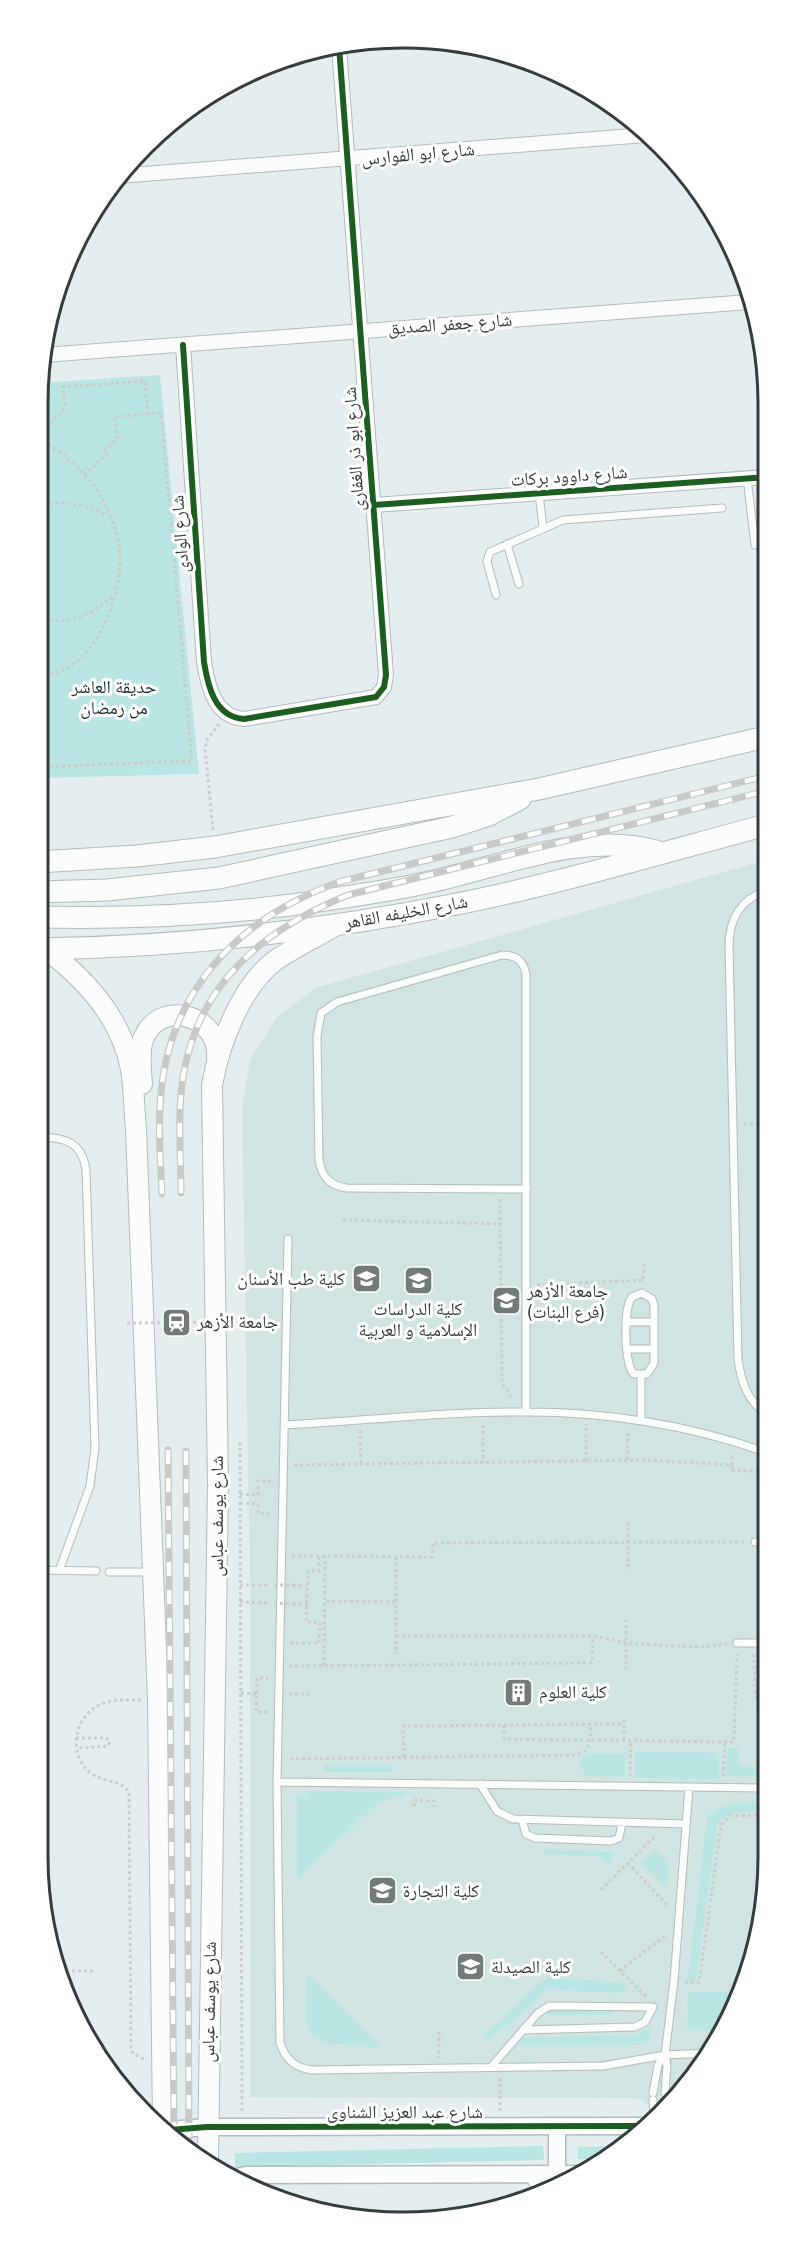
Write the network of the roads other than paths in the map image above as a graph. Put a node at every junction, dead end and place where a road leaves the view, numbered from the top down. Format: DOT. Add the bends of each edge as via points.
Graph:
graph roads {
  1 [pos="340,54"];
  2 [pos="637,136"];
  3 [pos="348,160"];
  4 [pos="131,175"];
  5 [pos="743,302"];
  6 [pos="361,330"];
  7 [pos="183,345"];
  8 [pos="51,354"];
  9 [pos="758,477"];
  10 [pos="747,478"];
  11 [pos="539,493"];
  12 [pos="374,505"];
  13 [pos="722,508"];
  14 [pos="543,528"];
  15 [pos="507,544"];
  16 [pos="755,545"];
  17 [pos="519,584"];
  18 [pos="496,595"];
  19 [pos="228,715"];
  20 [pos="758,739"];
  21 [pos="539,789"];
  22 [pos="758,827"];
  23 [pos="662,853"];
  24 [pos="48,860"];
  25 [pos="48,891"];
  26 [pos="758,896"];
  27 [pos="48,917"];
  28 [pos="337,925"];
  29 [pos="48,948"];
  30 [pos="48,953"];
  31 [pos="216,1064"];
  32 [pos="136,1129"];
  33 [pos="48,1137"];
  34 [pos="527,1189"];
  35 [pos="288,1239"];
  36 [pos="627,1322"];
  37 [pos="654,1322"];
  38 [pos="627,1349"];
  39 [pos="654,1349"];
  40 [pos="641,1376"];
  41 [pos="758,1405"];
  42 [pos="526,1412"];
  43 [pos="641,1421"];
  44 [pos="285,1425"];
  45 [pos="758,1450"];
  46 [pos="48,1570"];
  47 [pos="59,1571"];
  48 [pos="96,1571"];
  49 [pos="109,1572"];
  50 [pos="153,1572"];
  51 [pos="738,1643"];
  52 [pos="758,1643"];
  53 [pos="277,1782"];
  54 [pos="480,1784"];
  55 [pos="689,1787"];
  56 [pos="758,1788"];
  57 [pos="522,1820"];
  58 [pos="622,1822"];
  59 [pos="686,1824"];
  60 [pos="524,2030"];
  61 [pos="698,2054"];
  62 [pos="665,2055"];
  63 [pos="490,2067"];
  64 [pos="664,2097"];
  65 [pos="654,2108"];
  66 [pos="163,2118"];
  67 [pos="557,2126"];
  68 [pos="635,2126"];
  69 [pos="207,2127"];
  70 [pos="176,2129"];
  71 [pos="208,2153"];
  72 [pos="246,2175"];
  73 [pos="532,2175"];
  74 [pos="556,2175"];
  75 [pos="560,2175"];
  76 [pos="538,2185"];
  1 -- 3 [label="street, شارع ابو ذر الغفارى"];
  2 -- 3 [label="street, شارع ابو الفوارس"];
  3 -- 4 [label="street, شارع ابو الفوارس"];
  3 -- 6 [label="street, شارع ابو ذر الغفارى"];
  5 -- 6 [label="street, شارع جعفر الصديق"];
  6 -- 7 [label="street, شارع جعفر الصديق"];
  6 -- 12 [label="street, شارع ابو ذر الغفارى"];
  7 -- 8 [label="street, شارع جعفر الصديق"];
  7 -- 19 [label="street, شارع الوادى" via="204,662 209,689"];
  9 -- 10 [label="street, شارع داوود بركات"];
  10 -- 11 [label="street, شارع داوود بركات"];
  10 -- 16 [label="lane"];
  11 -- 12 [label="street, شارع داوود بركات"];
  11 -- 14 [label="lane"];
  12 -- 19 [label="street, شارع ابو ذر الغفارى" via="386,675 381,693 370,700 255,717"];
  13 -- 14 [label="lane" via="571,519"];
  14 -- 15 [label="lane"];
  15 -- 17 [label="lane"];
  15 -- 18 [label="lane" via="488,554"];
  20 -- 21 [label="main road"];
  21 -- 24 [label="main road" via="215,846 137,856"];
  21 -- 25 [label="main road" via="471,822 257,870 171,885"];
  22 -- 23 [label="main road, شارع الخليفه القاهر"];
  23 -- 27 [label="main road" via="622,845 584,846 424,883 271,908 149,916"];
  23 -- 28 [label="main road, شارع الخليفه القاهر" via="464,902"];
  26 -- 41 [label="lane" via="741,906 729,935 738,1359 741,1378"];
  28 -- 29 [label="main road, شارع الخليفه القاهر" via="211,940"];
  28 -- 31 [label="main road, شارع يوسف عباس" via="275,961 259,979 232,1020"];
  30 -- 32 [label="main road" via="73,970 93,992 118,1032 130,1068"];
  31 -- 32 [label="main road" via="217,1046 203,1023 177,1015 153,1024 141,1045 142,1104"];
  31 -- 69 [label="main road, شارع يوسف عباس" via="212,1108 218,1484"];
  32 -- 50 [label="main road"];
  33 -- 47 [label="lane" via="70,1141 82,1153 86,1170 95,1448 90,1486"];
  34 -- 34 [label="lane" via="346,1188 327,1180 319,1160 317,1036 318,1023 328,1006 502,955 518,959 526,974"];
  34 -- 42 [label="lane"];
  35 -- 44 [label="lane"];
  36 -- 37 [label="lane"];
  36 -- 37 [label="lane" via="628,1301 642,1293 652,1299"];
  36 -- 38 [label="lane"];
  37 -- 39 [label="lane"];
  38 -- 39 [label="lane"];
  38 -- 40 [label="lane" via="629,1369"];
  39 -- 40 [label="lane" via="652,1369"];
  40 -- 43 [label="lane"];
  42 -- 43 [label="lane"];
  42 -- 44 [label="lane"];
  43 -- 45 [label="lane" via="705,1432"];
  44 -- 53 [label="lane"];
  46 -- 47 [label="lane"];
  47 -- 48 [label="lane"];
  49 -- 50 [label="lane"];
  50 -- 66 [label="main road"];
  51 -- 52 [label="lane"];
  53 -- 54 [label="lane"];
  53 -- 63 [label="lane" via="280,2043 284,2054 301,2069 312,2070"];
  54 -- 55 [label="lane"];
  54 -- 57 [label="lane" via="497,1811"];
  55 -- 56 [label="lane"];
  55 -- 59 [label="lane"];
  57 -- 58 [label="lane"];
  57 -- 58 [label="lane" via="530,1837 611,1841 619,1838"];
  58 -- 59 [label="lane"];
  59 -- 62 [label="lane"];
  60 -- 60 [label="lane" via="538,2013 556,2005 653,2007 648,2018 635,2027"];
  60 -- 63 [label="lane"];
  61 -- 62 [label="lane"];
  62 -- 63 [label="lane" via="616,2065"];
  62 -- 64 [label="lane"];
  62 -- 65 [label="lane" via="658,2065"];
  67 -- 68 [label="street, شارع عبد العزيز الشناوى"];
  67 -- 69 [label="street, شارع عبد العزيز الشناوى"];
  67 -- 74 [label="street"];
  69 -- 70 [label="street, شارع عبد العزيز الشناوى"];
  69 -- 71 [label="main road, شارع يوسف عباس"];
  72 -- 73 [label="street"];
  73 -- 74 [label="street"];
  73 -- 76 [label="street"];
  74 -- 75 [label="street"];
}
